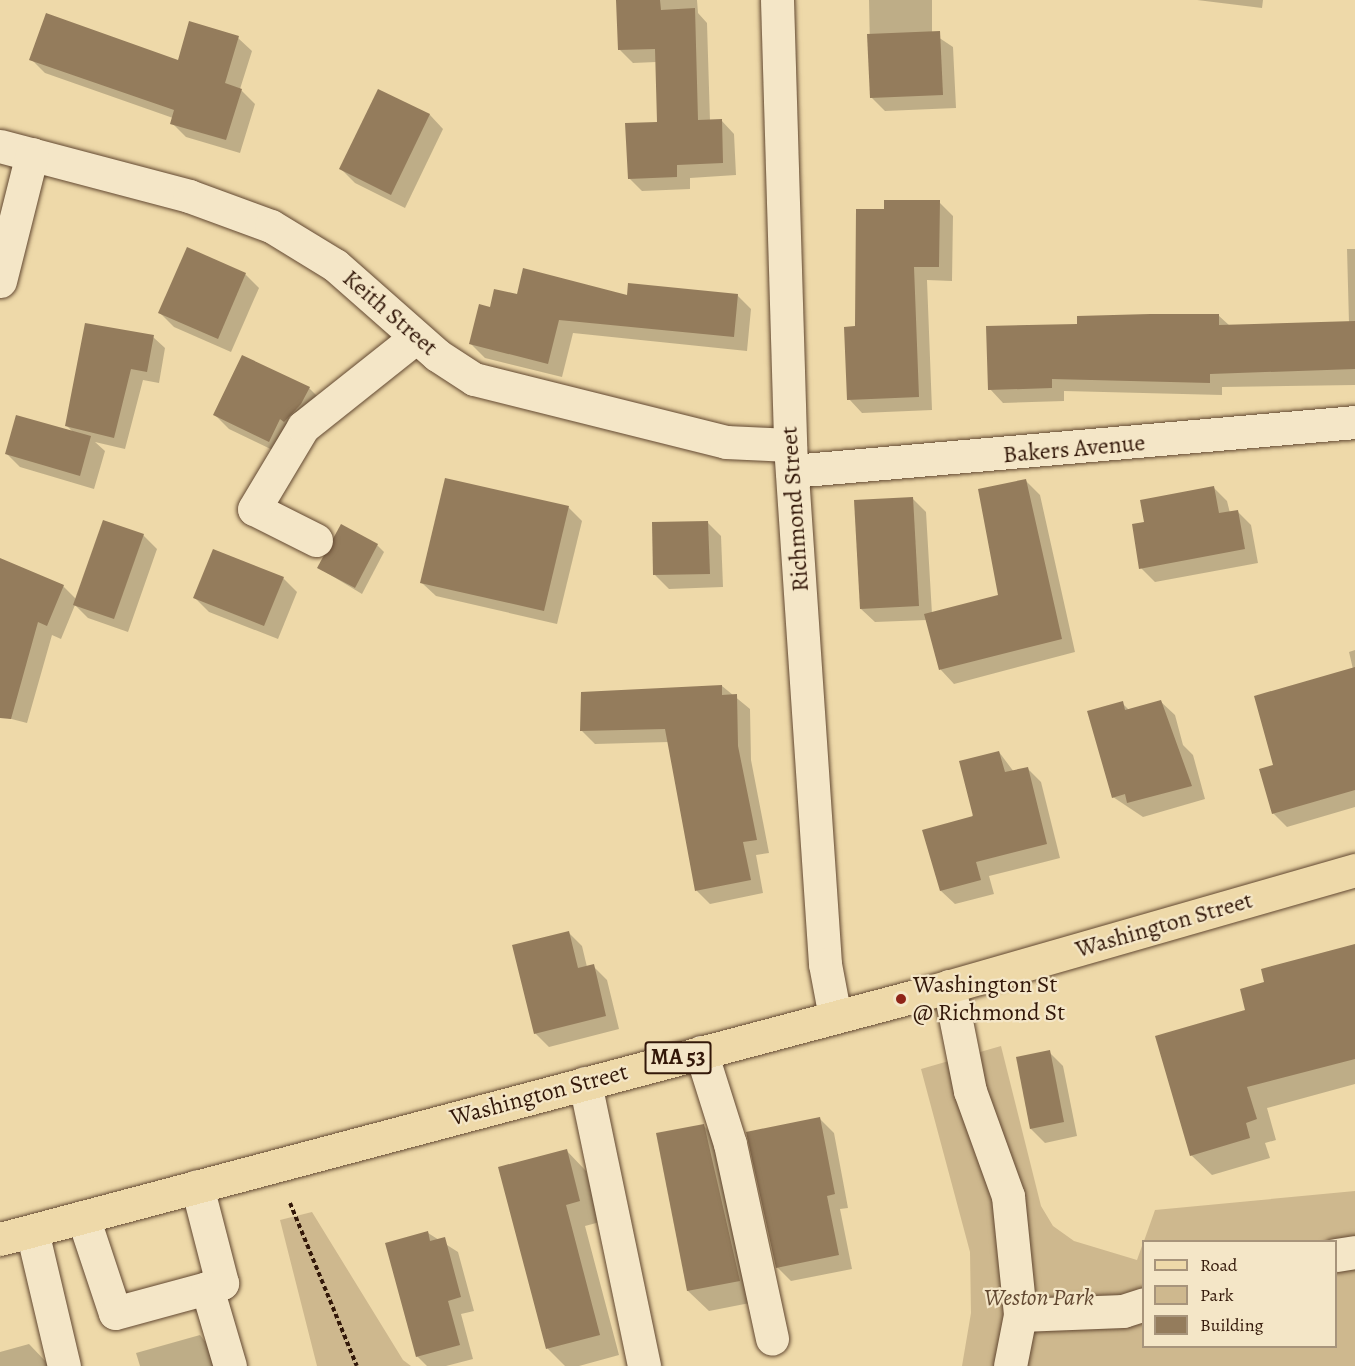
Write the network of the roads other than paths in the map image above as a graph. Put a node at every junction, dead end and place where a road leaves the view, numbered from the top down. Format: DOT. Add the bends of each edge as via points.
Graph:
graph roads {
  1 [pos="777,0"];
  2 [pos="0,146"];
  3 [pos="32,154"];
  4 [pos="0,281"];
  5 [pos="416,337"];
  6 [pos="1355,422"];
  7 [pos="791,458"];
  8 [pos="316,540"];
  9 [pos="1355,870"];
  10 [pos="950,986"];
  11 [pos="835,1017"];
  12 [pos="701,1052"];
  13 [pos="585,1083"];
  14 [pos="197,1186"];
  15 [pos="83,1217"];
  16 [pos="32,1231"];
  17 [pos="0,1239"];
  18 [pos="1355,1252"];
  19 [pos="1337,1255"];
  20 [pos="207,1288"];
  21 [pos="1142,1304"];
  22 [pos="1020,1315"];
  23 [pos="772,1339"];
  24 [pos="64,1366"];
  25 [pos="230,1366"];
  26 [pos="644,1366"];
  27 [pos="1010,1366"];
  1 -- 7 [label="street, Richmond Street"];
  2 -- 3 [label="street, Keith Street"];
  3 -- 4 [label="street"];
  3 -- 5 [label="street, Keith Street" via="189,196 271,226 335,265"];
  5 -- 7 [label="street, Keith Street" via="455,369 495,387"];
  5 -- 8 [label="street" via="303,428 254,508"];
  6 -- 7 [label="street, Bakers Avenue"];
  7 -- 11 [label="street, Richmond Street" via="825,964"];
  9 -- 10 [label="main road, Washington Street / MA 53"];
  10 -- 11 [label="main road, Washington Street / MA 53"];
  10 -- 22 [label="street" via="970,1091 1008,1196"];
  11 -- 12 [label="main road, Washington Street / MA 53"];
  12 -- 13 [label="main road, Washington Street / MA 53"];
  12 -- 23 [label="street" via="730,1144"];
  13 -- 14 [label="main road, Washington Street / MA 53"];
  13 -- 26 [label="street"];
  14 -- 15 [label="main road, Washington Street / MA 53"];
  14 -- 20 [label="street" via="222,1283"];
  15 -- 16 [label="main road, Washington Street / MA 53"];
  15 -- 20 [label="street" via="115,1313"];
  16 -- 17 [label="main road, Washington Street / MA 53"];
  16 -- 24 [label="street"];
  18 -- 19 [label="street"];
  20 -- 25 [label="street"];
  21 -- 22 [label="street" via="1123,1311"];
  22 -- 27 [label="street"];
}
